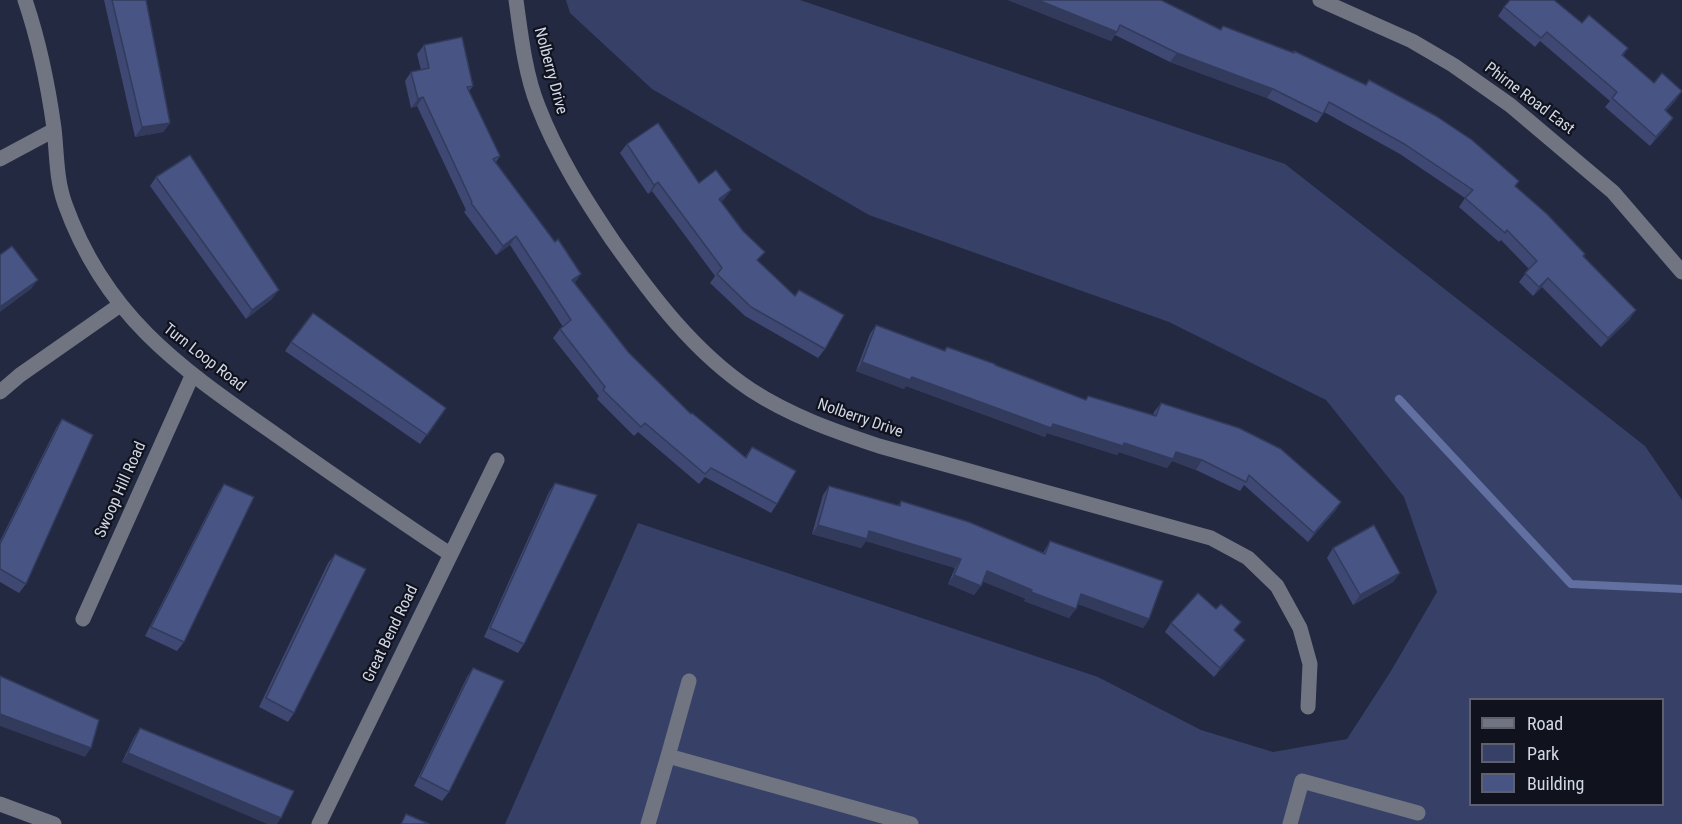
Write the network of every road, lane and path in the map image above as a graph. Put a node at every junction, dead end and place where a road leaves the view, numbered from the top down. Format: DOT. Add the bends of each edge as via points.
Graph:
graph roads {
  1 [pos="25,0"];
  2 [pos="516,0"];
  3 [pos="1320,0"];
  4 [pos="54,130"];
  5 [pos="0,159"];
  6 [pos="1682,272"];
  7 [pos="120,305"];
  8 [pos="192,376"];
  9 [pos="0,392"];
  10 [pos="496,460"];
  11 [pos="450,554"];
  12 [pos="83,619"];
  13 [pos="689,681"];
  14 [pos="1308,706"];
  15 [pos="668,756"];
  16 [pos="0,804"];
  17 [pos="1418,813"];
  18 [pos="54,824"];
  19 [pos="319,824"];
  20 [pos="648,824"];
  21 [pos="911,824"];
  22 [pos="1290,824"];
  1 -- 4 [label="street, Turn Loop Road"];
  2 -- 14 [label="street, Nolberry Drive" via="522,47 537,104 560,158 638,276 719,367 786,411 826,428 1211,538 1248,558 1277,586 1300,628 1310,664"];
  3 -- 6 [label="street, Phirne Road East" via="1412,41 1510,105 1613,192"];
  4 -- 5 [label="street"];
  4 -- 7 [label="street, Turn Loop Road" via="56,168 65,203 92,263"];
  7 -- 8 [label="street, Turn Loop Road" via="148,337"];
  7 -- 9 [label="street"];
  8 -- 11 [label="street, Turn Loop Road"];
  8 -- 12 [label="street, Swoop Hill Road"];
  10 -- 11 [label="street, Great Bend Road"];
  11 -- 19 [label="street, Great Bend Road"];
  13 -- 15 [label="street"];
  15 -- 20 [label="street"];
  15 -- 21 [label="street"];
  16 -- 18 [label="street"];
  17 -- 22 [label="street" via="1302,781"];
}
